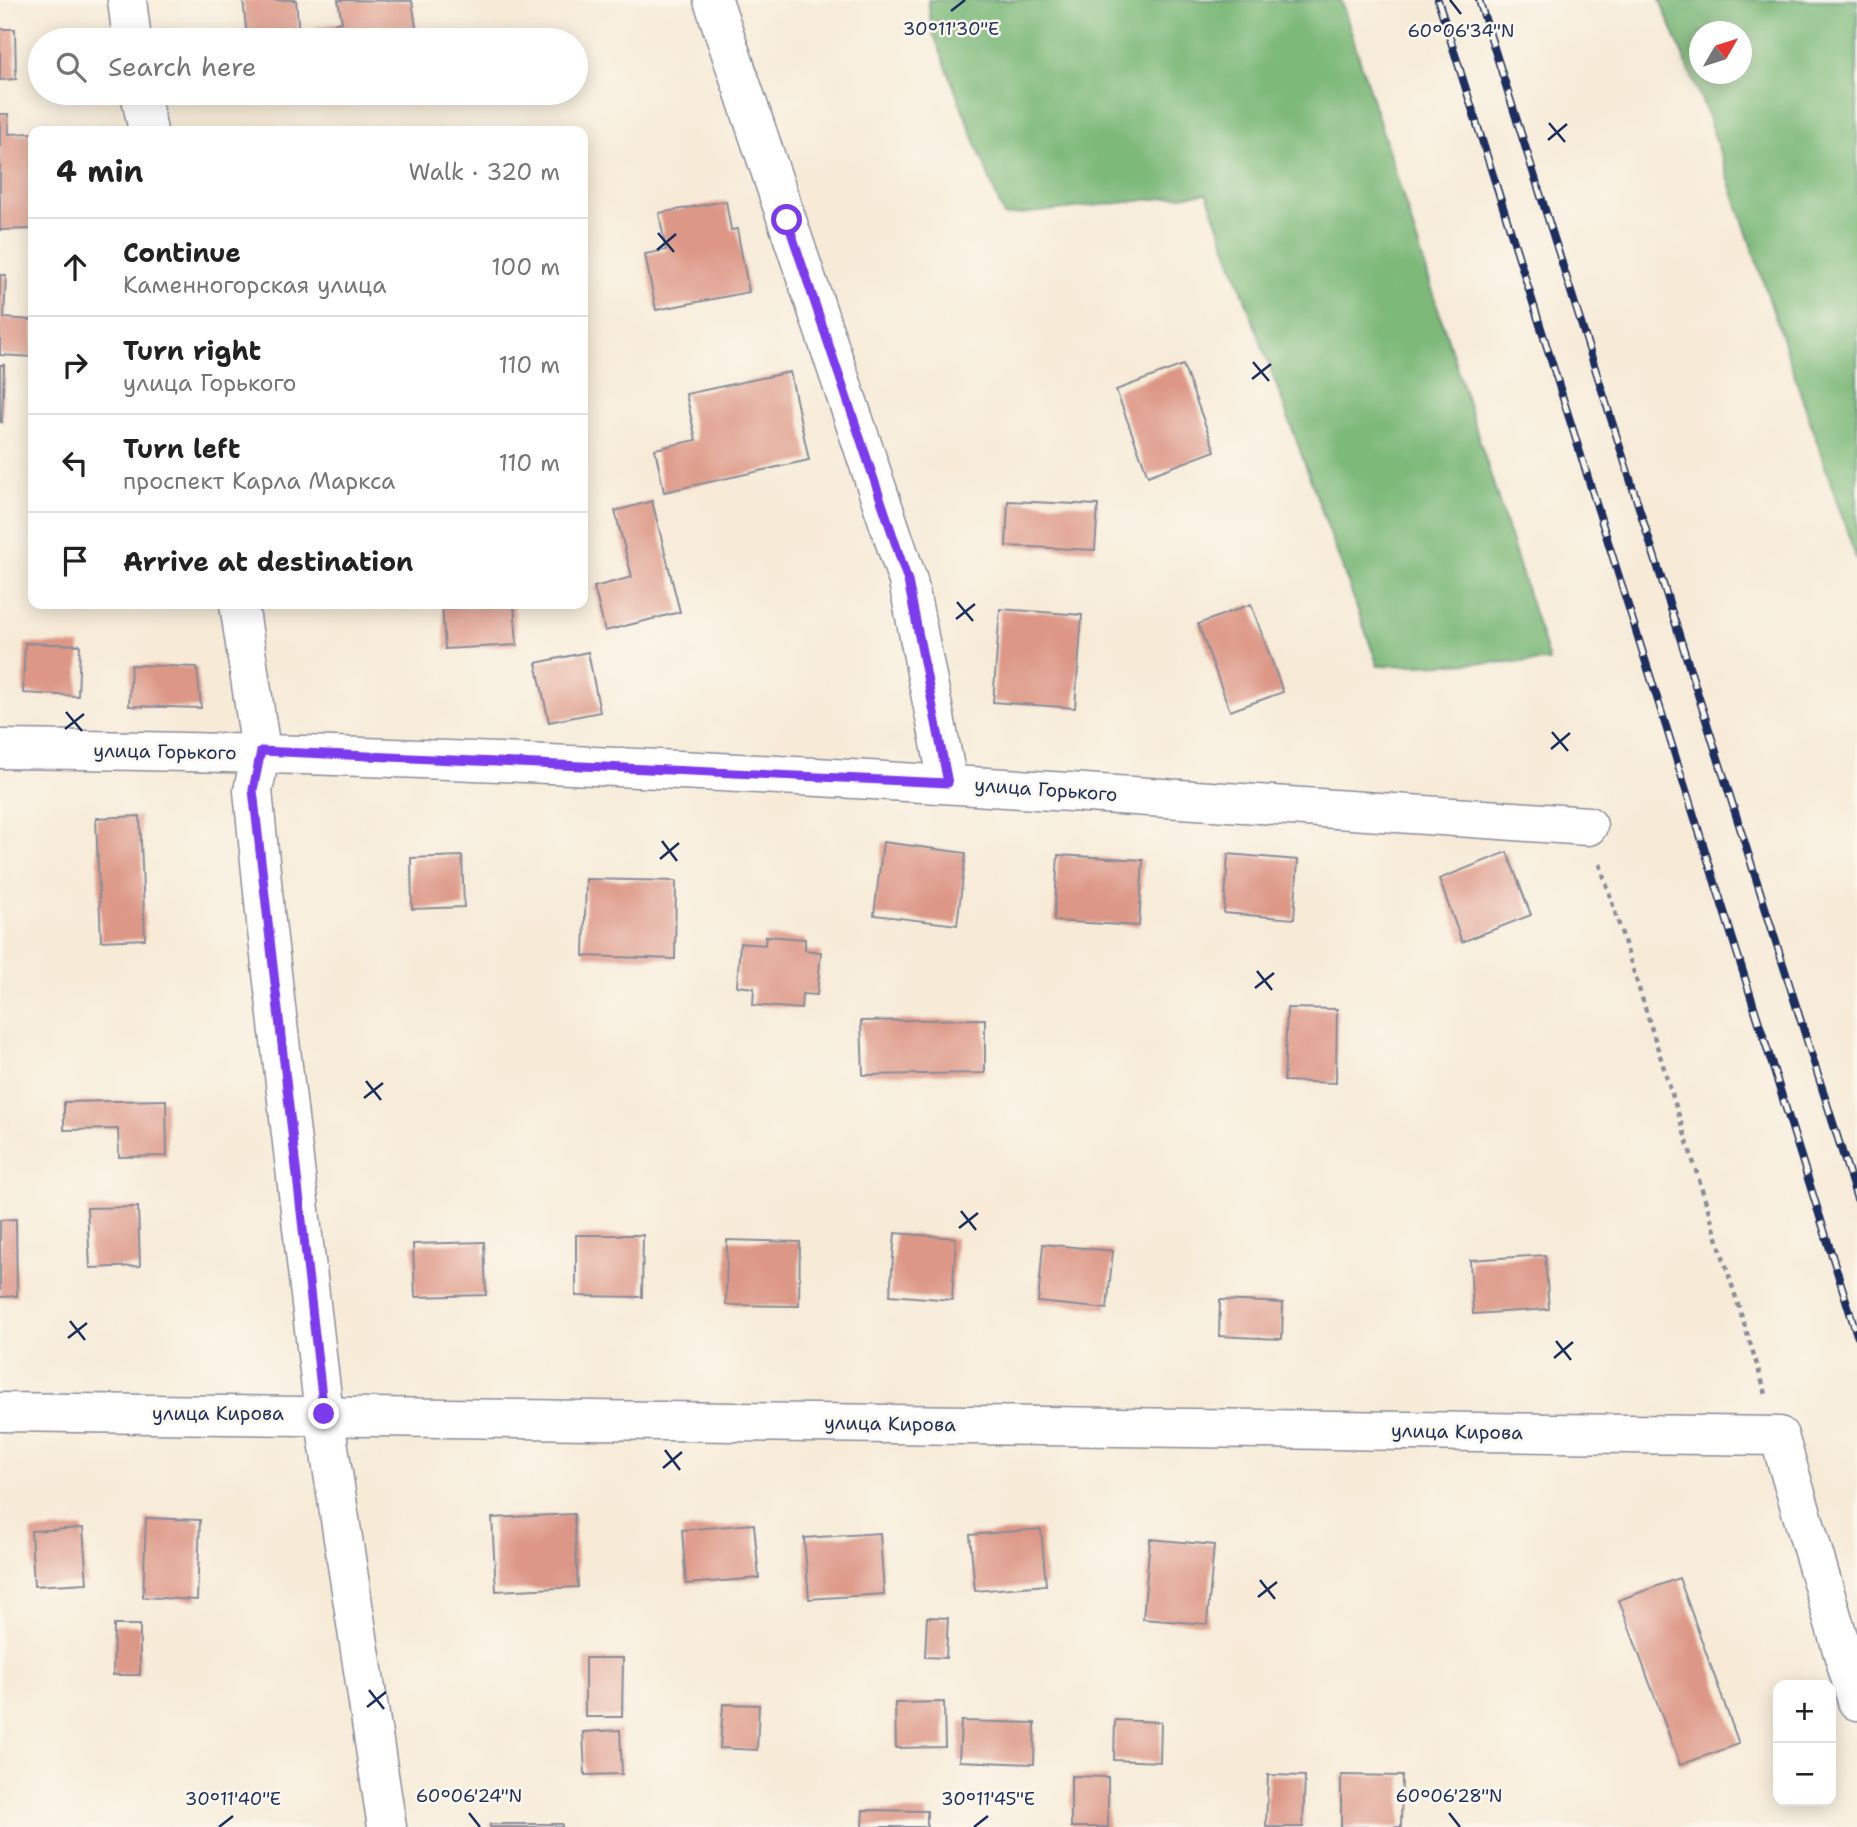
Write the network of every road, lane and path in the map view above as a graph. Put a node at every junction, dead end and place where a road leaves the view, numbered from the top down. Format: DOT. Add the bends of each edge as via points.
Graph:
graph roads {
  1 [pos="127,0"];
  2 [pos="713,0"];
  3 [pos="130,28"];
  4 [pos="143,105"];
  5 [pos="147,126"];
  6 [pos="240,609"];
  7 [pos="0,749"];
  8 [pos="261,751"];
  9 [pos="948,783"];
  10 [pos="1588,826"];
  11 [pos="0,1412"];
  12 [pos="324,1414"];
  13 [pos="1779,1436"];
  14 [pos="1857,1700"];
  15 [pos="387,1827"];
  1 -- 3 [label="street"];
  2 -- 9 [label="street" via="908,581"];
  4 -- 5 [label="street"];
  6 -- 8 [label="street"];
  7 -- 8 [label="street, улица Горького"];
  8 -- 9 [label="street, улица Горького"];
  8 -- 12 [label="street" via="254,804"];
  9 -- 10 [label="street, улица Горького"];
  10 -- 13 [label="path"];
  11 -- 12 [label="street, улица Кирова"];
  12 -- 13 [label="street, улица Кирова"];
  12 -- 15 [label="street"];
  13 -- 14 [label="street"];
}
